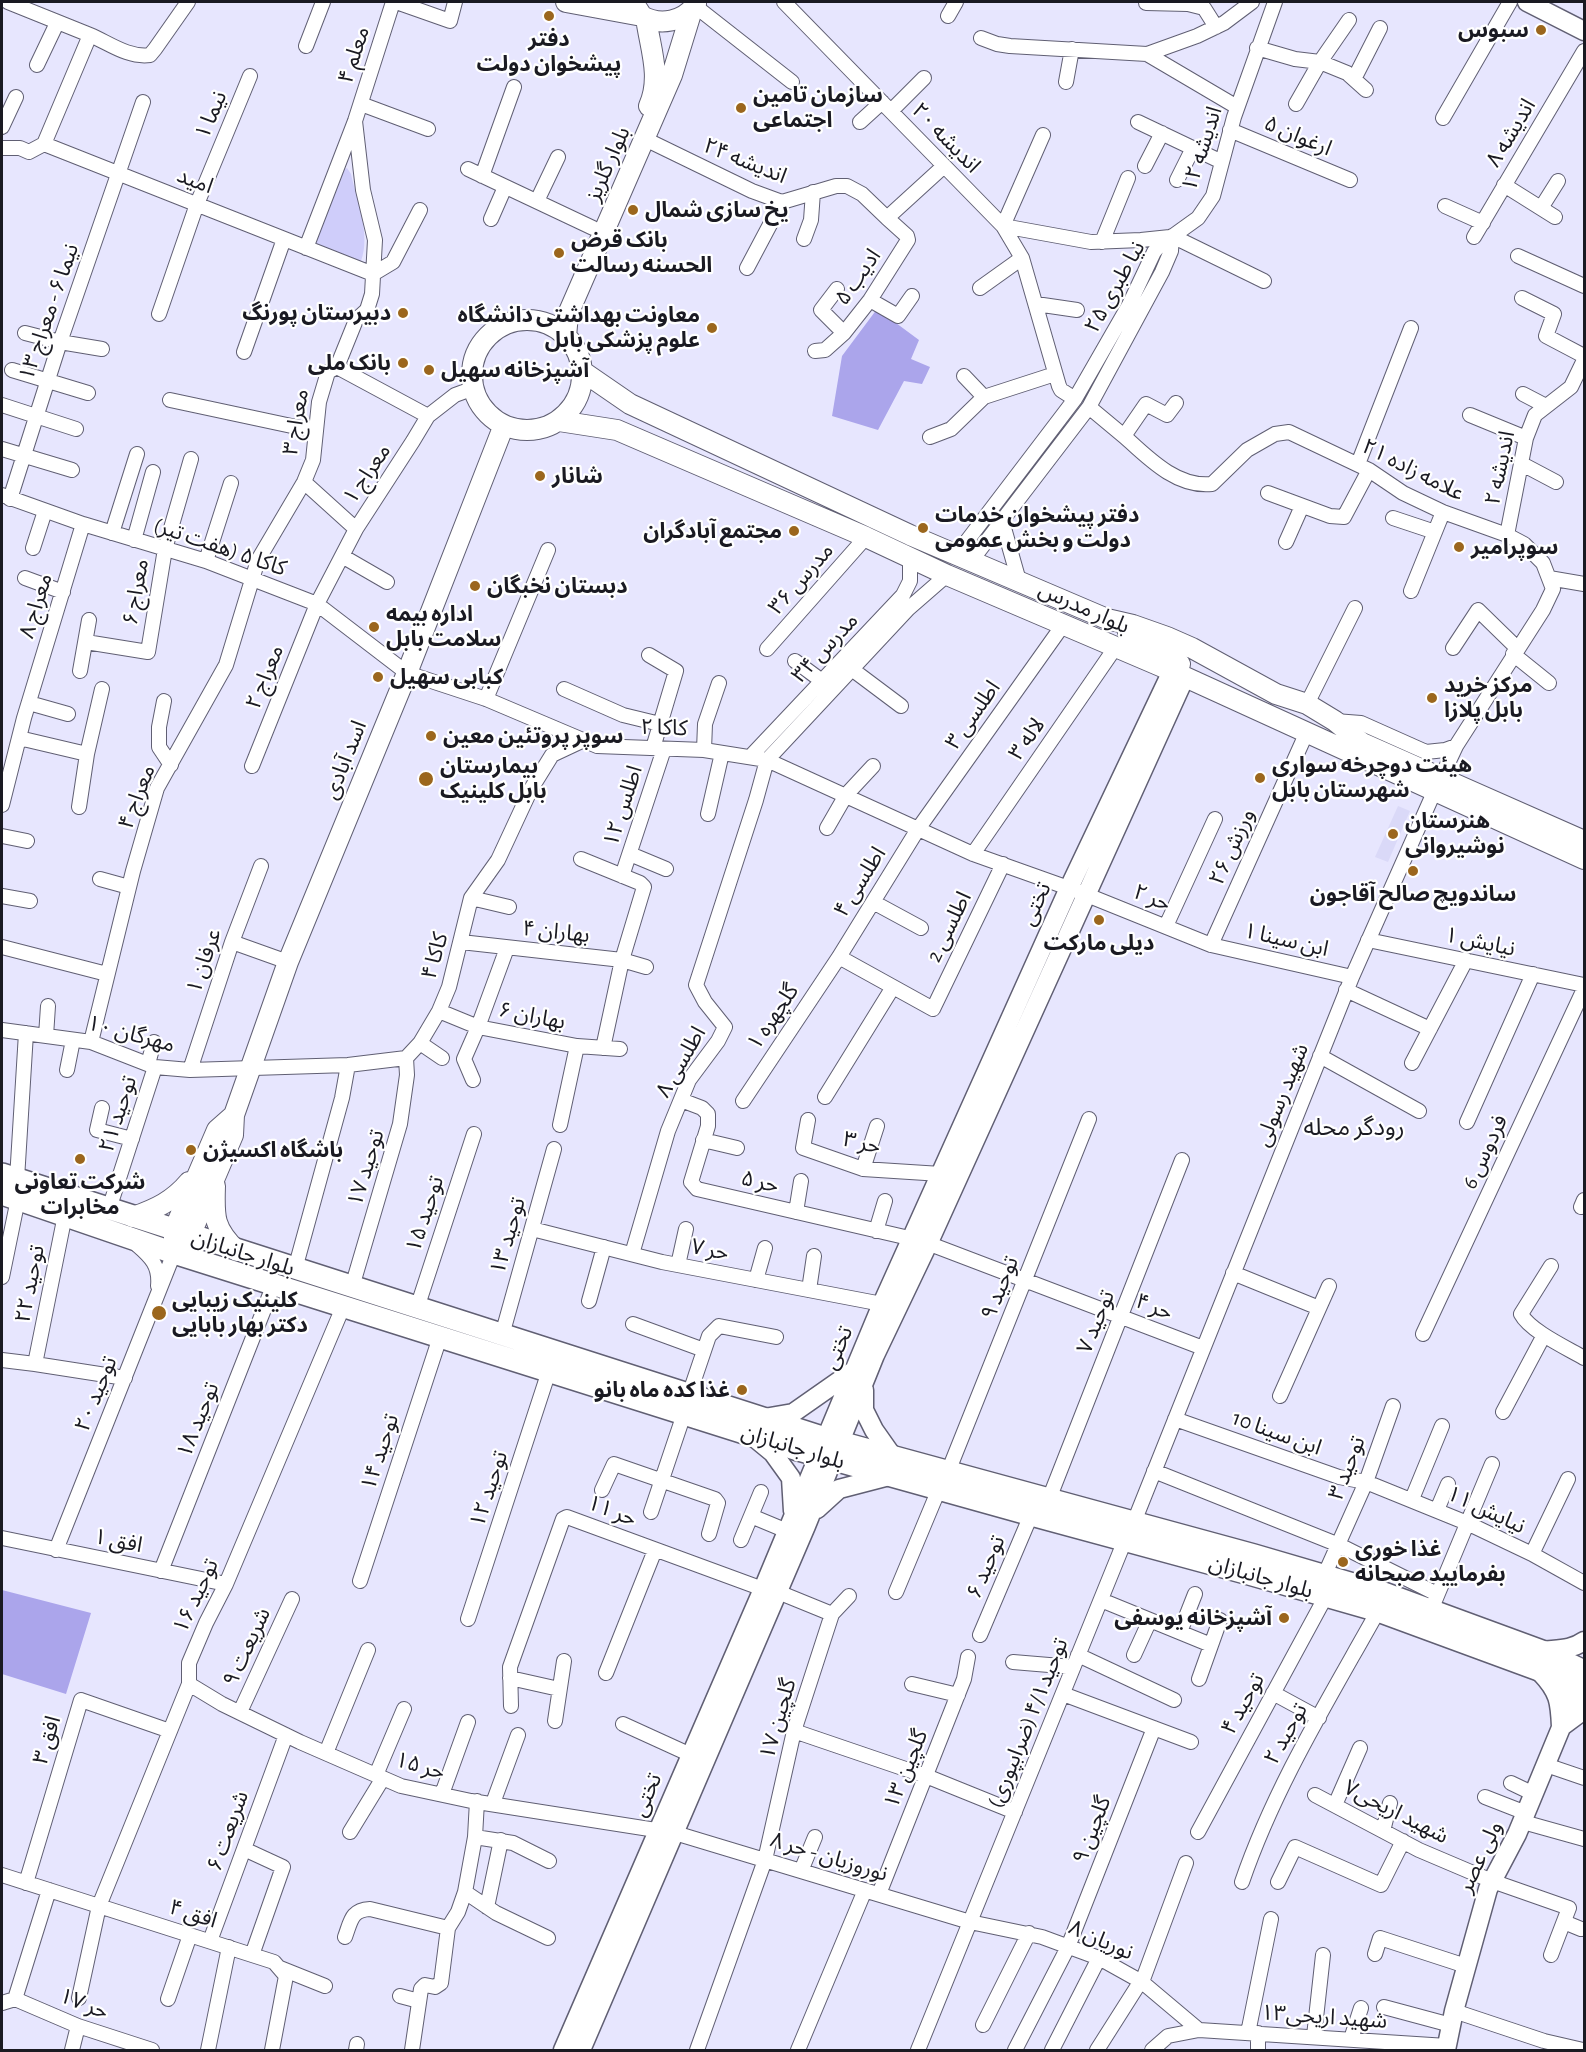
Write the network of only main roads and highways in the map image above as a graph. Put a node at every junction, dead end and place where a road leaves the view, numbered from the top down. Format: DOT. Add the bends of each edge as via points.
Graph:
graph roads {
  1 [pos="566,2"];
  2 [pos="1527,2"];
  3 [pos="603,5"];
  4 [pos="695,6"];
  5 [pos="640,12"];
  6 [pos="1584,30"];
  7 [pos="531,320"];
  8 [pos="566,337"];
  9 [pos="582,371"];
  10 [pos="559,421"];
  11 [pos="504,425"];
  12 [pos="1107,619"];
  13 [pos="1180,671"];
  14 [pos="1276,694"];
  15 [pos="1438,784"];
  16 [pos="1584,841"];
  17 [pos="1584,859"];
  18 [pos="1078,891"];
  19 [pos="208,1172"];
  20 [pos="9,1187"];
  21 [pos="131,1227"];
  22 [pos="182,1233"];
  23 [pos="921,1241"];
  24 [pos="237,1251"];
  25 [pos="174,1253"];
  26 [pos="859,1376"];
  27 [pos="686,1404"];
  28 [pos="758,1427"];
  29 [pos="830,1449"];
  30 [pos="891,1466"];
  31 [pos="943,1480"];
  32 [pos="795,1524"];
  33 [pos="1129,1531"];
  34 [pos="1325,1586"];
  35 [pos="771,1590"];
  36 [pos="1584,1641"];
  37 [pos="1540,1660"];
  38 [pos="1582,1675"];
  39 [pos="1584,1710"];
  40 [pos="1562,1727"];
  41 [pos="666,1832"];
  42 [pos="1446,2048"];
  43 [pos="563,2050"];
  44 [pos="581,2050"];
  1 -- 3 [label="main road"];
  2 -- 6 [label="main road"];
  3 -- 5 [label="main road"];
  4 -- 5 [label="main road" via="665,22"];
  4 -- 8 [label="main road, بلوار گلریز" via="672,75 568,314"];
  5 -- 7 [label="main road, بلوار گلریز" via="654,59 654,93 557,308"];
  7 -- 8 [label="main road"];
  7 -- 11 [label="main road" via="508,324 489,336 474,362 472,377 481,406"];
  8 -- 9 [label="main road" via="579,356"];
  9 -- 10 [label="main road" via="577,399"];
  9 -- 12 [label="main road, بلوار مدرس" via="630,404 910,535"];
  10 -- 11 [label="main road" via="532,430"];
  10 -- 13 [label="main road, بلوار مدرس" via="617,430 1115,648"];
  11 -- 19 [label="main road, اسد آبادی" via="288,962 234,1115 233,1135"];
  12 -- 13 [label="main road"];
  12 -- 14 [label="main road, بلوار مدرس" via="1175,641"];
  13 -- 14 [label="main road"];
  13 -- 15 [label="main road, بلوار مدرس" via="1306,734"];
  13 -- 18 [label="main road, تختی"];
  14 -- 15 [label="main road, بلوار مدرس" via="1307,704 1362,743"];
  15 -- 16 [label="main road, بلوار مدرس"];
  15 -- 17 [label="main road, بلوار مدرس"];
  18 -- 23 [label="main road, تختی"];
  18 -- 23 [label="main road, تختی" via="941,1174"];
  19 -- 21 [label="main road"];
  19 -- 22 [label="main road, اسد آبادی"];
  19 -- 24 [label="main road" via="217,1225"];
  20 -- 21 [label="highway, بلوار جانبازان" via="65,1215"];
  20 -- 21 [label="highway, بلوار جانبازان" via="109,1209"];
  21 -- 22 [label="highway, بلوار جانبازان"];
  21 -- 25 [label="highway, بلوار جانبازان"];
  22 -- 24 [label="highway, بلوار جانبازان"];
  22 -- 25 [label="main road"];
  23 -- 26 [label="main road, تختی"];
  23 -- 26 [label="main road, تختی" via="882,1304"];
  24 -- 27 [label="highway, بلوار جانبازان" via="502,1335"];
  25 -- 27 [label="highway, بلوار جانبازان" via="549,1371"];
  26 -- 28 [label="main road" via="793,1413"];
  26 -- 29 [label="main road, تختی"];
  26 -- 30 [label="main road" via="864,1410"];
  27 -- 28 [label="highway, بلوار جانبازان"];
  28 -- 29 [label="highway, بلوار جانبازان"];
  28 -- 32 [label="main road" via="791,1478"];
  29 -- 30 [label="highway, بلوار جانبازان"];
  29 -- 32 [label="main road, تختی"];
  30 -- 31 [label="highway, بلوار جانبازان"];
  30 -- 32 [label="main road" via="839,1489"];
  31 -- 33 [label="highway, بلوار جانبازان" via="1048,1499"];
  31 -- 33 [label="highway, بلوار جانبازان" via="1030,1515"];
  32 -- 35 [label="main road, تختی"];
  33 -- 34 [label="highway, بلوار جانبازان"];
  34 -- 37 [label="highway, بلوار جانبازان" via="1378,1611"];
  34 -- 37 [label="highway, بلوار جانبازان" via="1434,1602"];
  35 -- 41 [label="main road, تختی"];
  35 -- 41 [label="main road, تختی" via="691,1755"];
  36 -- 37 [label="main road"];
  37 -- 38 [label="highway, بلوار جانبازان"];
  37 -- 40 [label="main road" via="1558,1696"];
  38 -- 40 [label="main road, ولی عصر"];
  39 -- 40 [label="main road"];
  40 -- 42 [label="main road, ولی عصر" via="1525,1817 1488,1889"];
  41 -- 43 [label="main road, تختی"];
  41 -- 44 [label="main road, تختی"];
}
